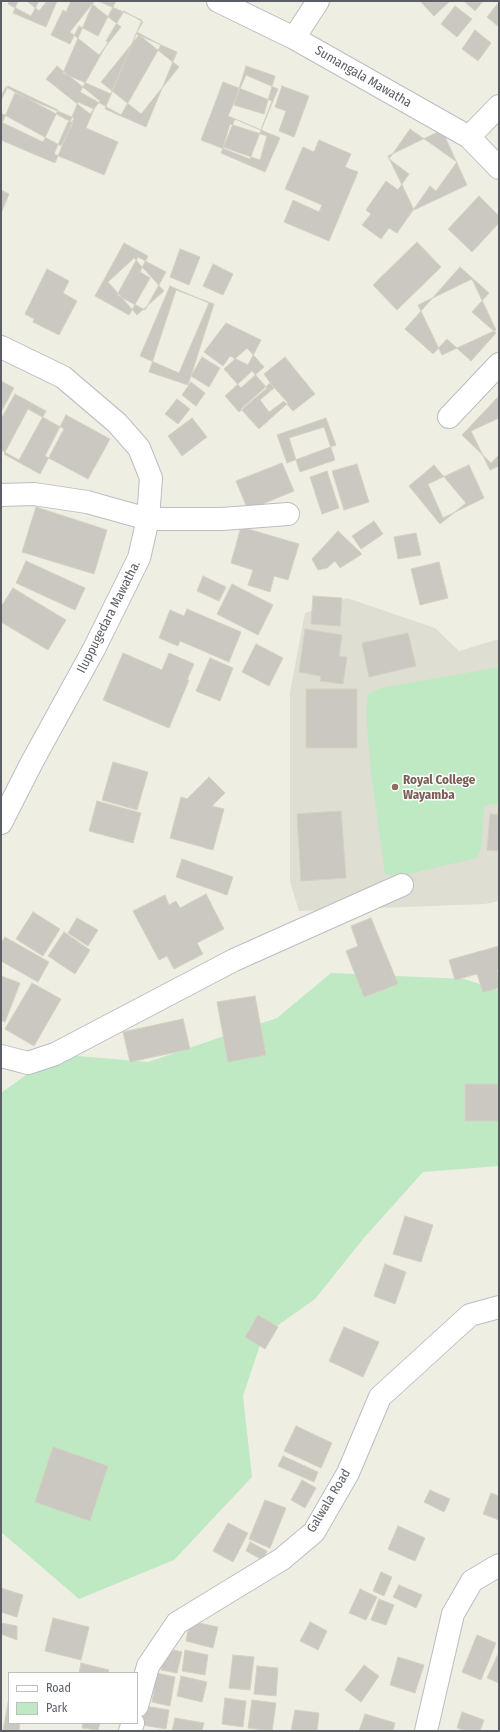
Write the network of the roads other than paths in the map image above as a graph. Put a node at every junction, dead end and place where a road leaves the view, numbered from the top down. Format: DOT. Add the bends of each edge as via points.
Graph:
graph roads {
  1 [pos="218,1"];
  2 [pos="318,1"];
  3 [pos="294,38"];
  4 [pos="499,106"];
  5 [pos="469,138"];
  6 [pos="499,168"];
  7 [pos="1,347"];
  8 [pos="499,364"];
  9 [pos="449,417"];
  10 [pos="1,495"];
  11 [pos="288,514"];
  12 [pos="148,518"];
  13 [pos="1,823"];
  14 [pos="402,885"];
  15 [pos="1,1056"];
  16 [pos="499,1306"];
  17 [pos="499,1565"];
  18 [pos="138,1702"];
  19 [pos="426,1731"];
  1 -- 3 [label="street, Sumangala Mawatha"];
  2 -- 3 [label="street"];
  3 -- 5 [label="street, Sumangala Mawatha"];
  4 -- 5 [label="street"];
  5 -- 6 [label="street, Sumangala Mawatha"];
  7 -- 12 [label="street, Iluppugedara Mawatha." via="63,377 117,423 139,448 151,478"];
  8 -- 9 [label="street"];
  10 -- 12 [label="street" via="34,494 57,497"];
  11 -- 12 [label="street" via="222,519"];
  12 -- 13 [label="street, Iluppugedara Mawatha." via="139,558"];
  14 -- 15 [label="street" via="234,960 55,1054 28,1063"];
  16 -- 18 [label="street, Galwala Road" via="470,1315 380,1397 348,1473 314,1532 282,1560 178,1623 148,1666"];
  17 -- 19 [label="street" via="472,1581 453,1614"];
}
